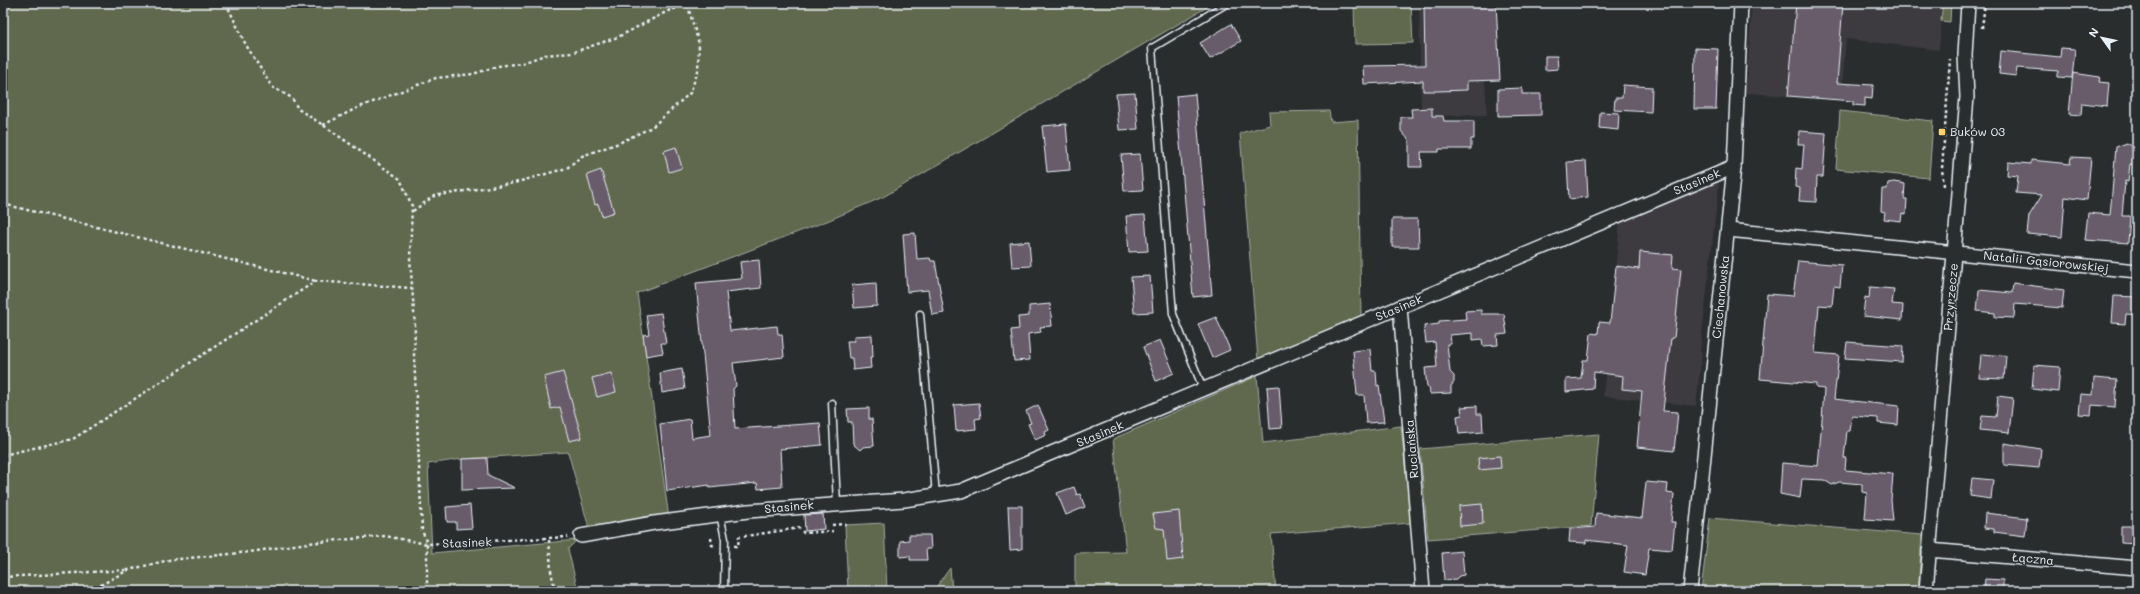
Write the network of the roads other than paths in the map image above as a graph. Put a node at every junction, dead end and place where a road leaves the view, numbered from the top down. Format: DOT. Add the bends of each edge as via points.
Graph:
graph roads {
  1 [pos="1228,3"];
  2 [pos="1741,3"];
  3 [pos="1968,3"];
  4 [pos="1734,167"];
  5 [pos="1728,230"];
  6 [pos="1955,253"];
  7 [pos="2137,271"];
  8 [pos="1400,307"];
  9 [pos="920,314"];
  10 [pos="1204,390"];
  11 [pos="832,403"];
  12 [pos="936,495"];
  13 [pos="837,504"];
  14 [pos="720,514"];
  15 [pos="581,536"];
  16 [pos="1929,550"];
  17 [pos="2137,568"];
  18 [pos="724,591"];
  19 [pos="1423,591"];
  20 [pos="1690,591"];
  21 [pos="1926,591"];
  1 -- 10 [label="lane" via="1152,48 1173,314"];
  2 -- 4 [label="street, Ciechanowska"];
  3 -- 6 [label="street, Przyrzecze" via="1965,55 1967,97"];
  4 -- 5 [label="street, Ciechanowska"];
  4 -- 8 [label="street, Stasinek"];
  5 -- 6 [label="street"];
  5 -- 20 [label="street, Ciechanowska"];
  6 -- 7 [label="street, Natalii Gąsiorowskiej"];
  6 -- 16 [label="street, Przyrzecze"];
  8 -- 10 [label="street, Stasinek"];
  8 -- 19 [label="street, Ruciańska"];
  9 -- 12 [label="lane"];
  10 -- 12 [label="street, Stasinek" via="961,491"];
  11 -- 13 [label="lane"];
  12 -- 13 [label="street, Stasinek" via="904,500"];
  13 -- 14 [label="street, Stasinek"];
  14 -- 15 [label="street, Stasinek"];
  14 -- 18 [label="lane" via="725,546"];
  16 -- 17 [label="street, Łączna"];
  16 -- 21 [label="street, Przyrzecze"];
}
